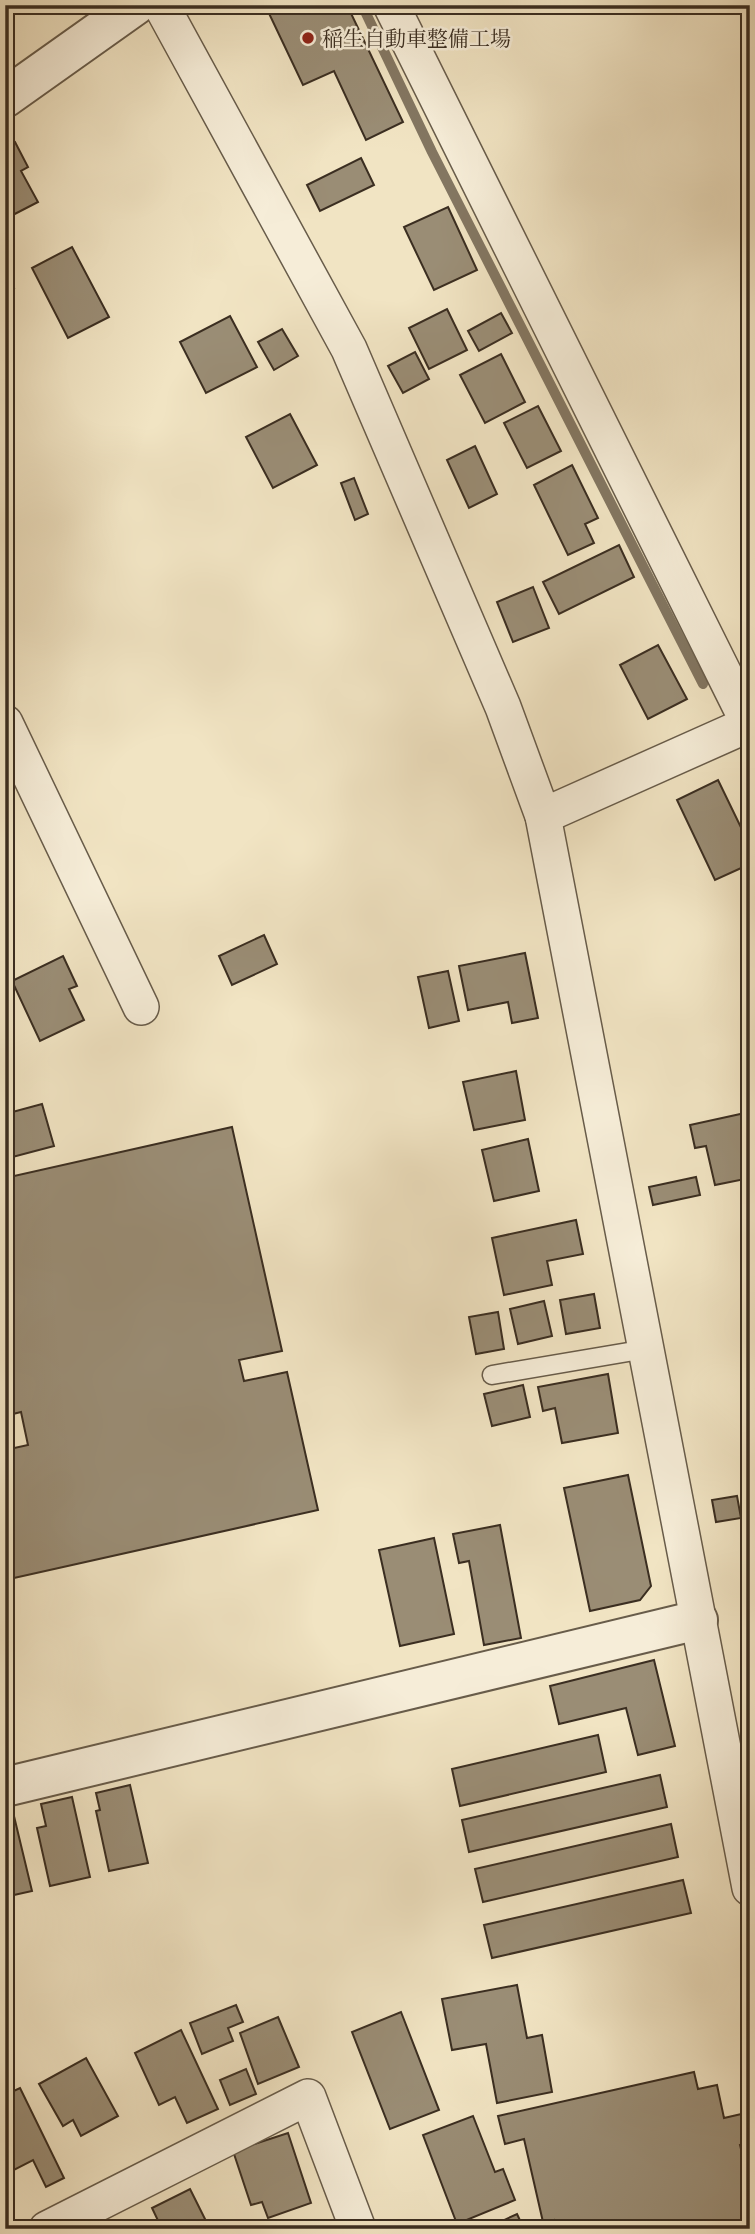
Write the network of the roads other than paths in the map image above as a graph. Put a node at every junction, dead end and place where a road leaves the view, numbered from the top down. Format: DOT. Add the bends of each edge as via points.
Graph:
graph roads {
  1 [pos="136,5"];
  2 [pos="160,5"];
  3 [pos="391,5"];
  4 [pos="5,97"];
  5 [pos="5,723"];
  6 [pos="749,725"];
  7 [pos="543,816"];
  8 [pos="141,1007"];
  9 [pos="646,1349"];
  10 [pos="492,1375"];
  11 [pos="698,1620"];
  12 [pos="5,1787"];
  13 [pos="750,1888"];
  14 [pos="47,2229"];
  15 [pos="358,2229"];
  1 -- 4 [label="street"];
  2 -- 7 [label="street" via="349,349 503,707"];
  3 -- 6 [label="street"];
  5 -- 8 [label="street"];
  6 -- 7 [label="street"];
  7 -- 9 [label="street"];
  9 -- 10 [label="lane"];
  9 -- 11 [label="street"];
  11 -- 12 [label="street"];
  11 -- 13 [label="street"];
  14 -- 15 [label="street" via="308,2097"];
}
